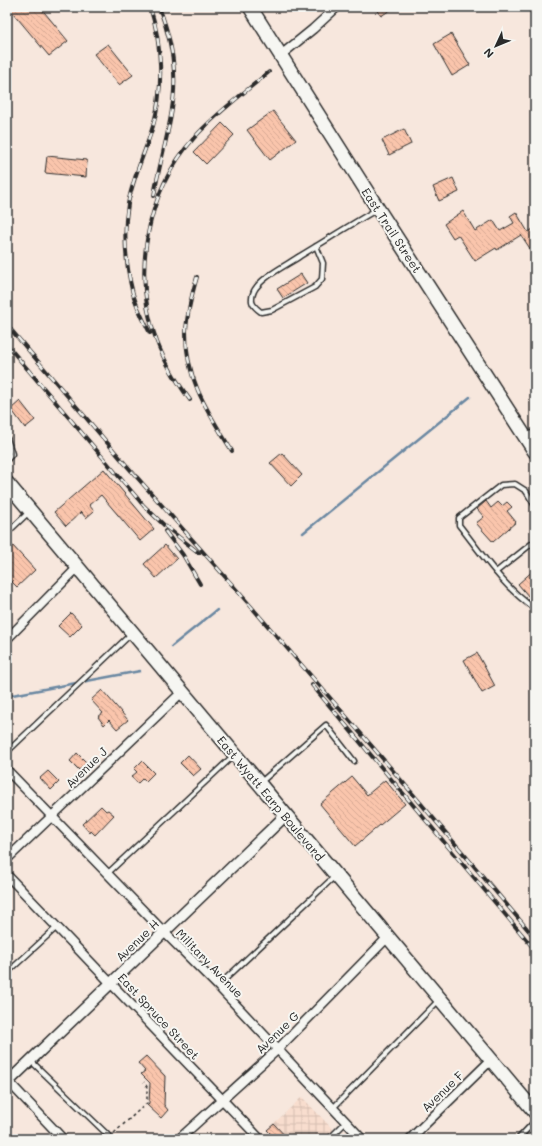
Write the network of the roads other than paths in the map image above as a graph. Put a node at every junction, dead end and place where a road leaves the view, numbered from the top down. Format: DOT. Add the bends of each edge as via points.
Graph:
graph roads {
  1 [pos="250,7"];
  2 [pos="337,7"];
  3 [pos="281,54"];
  4 [pos="378,208"];
  5 [pos="316,246"];
  6 [pos="530,434"];
  7 [pos="7,438"];
  8 [pos="535,452"];
  9 [pos="7,460"];
  10 [pos="7,483"];
  11 [pos="535,506"];
  12 [pos="30,511"];
  13 [pos="7,533"];
  14 [pos="535,541"];
  15 [pos="78,567"];
  16 [pos="496,572"];
  17 [pos="535,609"];
  18 [pos="132,632"];
  19 [pos="7,639"];
  20 [pos="182,692"];
  21 [pos="7,752"];
  22 [pos="234,754"];
  23 [pos="354,761"];
  24 [pos="7,770"];
  25 [pos="259,783"];
  26 [pos="286,815"];
  27 [pos="52,816"];
  28 [pos="7,859"];
  29 [pos="108,873"];
  30 [pos="336,875"];
  31 [pos="7,876"];
  32 [pos="56,927"];
  33 [pos="164,932"];
  34 [pos="388,937"];
  35 [pos="7,973"];
  36 [pos="111,983"];
  37 [pos="218,986"];
  38 [pos="440,999"];
  39 [pos="277,1050"];
  40 [pos="30,1060"];
  41 [pos="491,1060"];
  42 [pos="7,1082"];
  43 [pos="221,1100"];
  44 [pos="333,1109"];
  45 [pos="535,1112"];
  46 [pos="535,1121"];
  47 [pos="346,1122"];
  48 [pos="111,1138"];
  49 [pos="63,1139"];
  50 [pos="179,1139"];
  51 [pos="260,1139"];
  52 [pos="329,1139"];
  53 [pos="362,1139"];
  54 [pos="410,1139"];
  55 [pos="518,1139"];
  1 -- 3 [label="main road, East Trail Street"];
  2 -- 3 [label="street"];
  3 -- 4 [label="main road, East Trail Street"];
  4 -- 5 [label="lane"];
  4 -- 6 [label="main road, East Trail Street"];
  5 -- 5 [label="lane" via="260,283 254,292 254,306 261,312 272,310 315,287 322,279 323,263"];
  6 -- 8 [label="main road, East Trail Street"];
  7 -- 9 [label="lane" via="12,454"];
  10 -- 12 [label="main road, East Wyatt Earp Boulevard"];
  11 -- 16 [label="lane" via="526,491 515,484 501,486 459,518 459,525"];
  12 -- 13 [label="lane"];
  12 -- 15 [label="main road, East Wyatt Earp Boulevard"];
  14 -- 16 [label="lane"];
  15 -- 18 [label="main road, East Wyatt Earp Boulevard"];
  15 -- 19 [label="street"];
  16 -- 17 [label="lane"];
  18 -- 20 [label="main road, East Wyatt Earp Boulevard"];
  18 -- 21 [label="lane"];
  20 -- 22 [label="main road, East Wyatt Earp Boulevard"];
  20 -- 27 [label="street, Avenue J"];
  22 -- 25 [label="main road, East Wyatt Earp Boulevard"];
  22 -- 29 [label="lane"];
  23 -- 25 [label="lane" via="326,725"];
  24 -- 27 [label="street, Military Avenue"];
  25 -- 26 [label="main road, East Wyatt Earp Boulevard"];
  26 -- 30 [label="main road, East Wyatt Earp Boulevard"];
  26 -- 33 [label="street, Avenue H"];
  27 -- 28 [label="street, Avenue J"];
  27 -- 29 [label="street, Military Avenue"];
  29 -- 33 [label="street, Military Avenue"];
  30 -- 34 [label="main road, East Wyatt Earp Boulevard"];
  30 -- 37 [label="lane"];
  31 -- 32 [label="street, East Spruce Street"];
  32 -- 35 [label="lane"];
  32 -- 36 [label="street, East Spruce Street"];
  33 -- 36 [label="street, Avenue H"];
  33 -- 37 [label="street, Military Avenue"];
  34 -- 38 [label="main road, East Wyatt Earp Boulevard"];
  34 -- 39 [label="street, Avenue G"];
  36 -- 40 [label="street, Avenue H"];
  36 -- 43 [label="street, East Spruce Street"];
  37 -- 39 [label="street, Military Avenue"];
  38 -- 41 [label="main road, East Wyatt Earp Boulevard"];
  38 -- 44 [label="lane"];
  39 -- 43 [label="street, Avenue G"];
  39 -- 44 [label="street, Military Avenue"];
  40 -- 42 [label="street, Avenue H"];
  40 -- 48 [label="lane"];
  41 -- 45 [label="main road, East Wyatt Earp Boulevard"];
  41 -- 54 [label="street, Avenue F"];
  42 -- 49 [label="street"];
  43 -- 50 [label="street, Avenue G"];
  43 -- 51 [label="street, East Spruce Street"];
  44 -- 47 [label="street, Military Avenue"];
  46 -- 55 [label="lane"];
  47 -- 52 [label="lane"];
  47 -- 53 [label="street, Military Avenue"];
}
